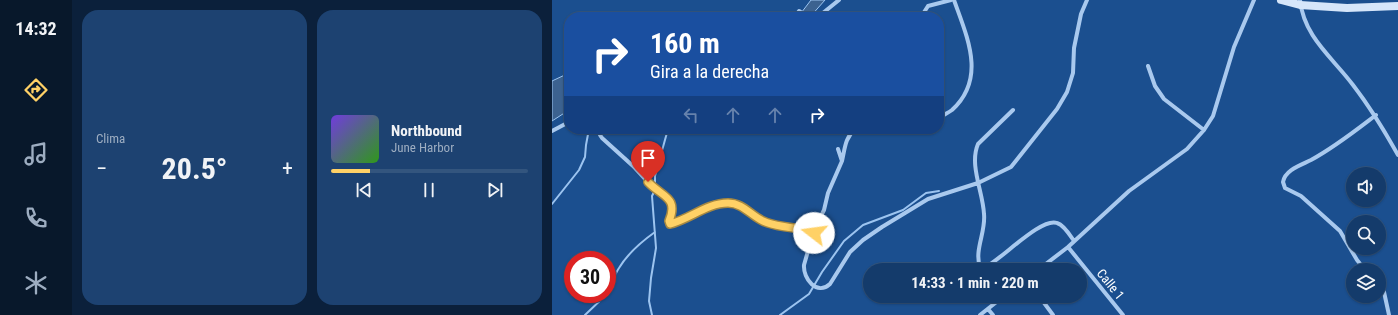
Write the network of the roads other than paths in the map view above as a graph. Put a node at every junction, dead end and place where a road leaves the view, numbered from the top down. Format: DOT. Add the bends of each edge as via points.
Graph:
graph roads {
  1 [pos="839,0"];
  2 [pos="953,0"];
  3 [pos="1087,0"];
  4 [pos="1254,0"];
  5 [pos="1281,0"];
  6 [pos="1300,2"];
  7 [pos="1398,6"];
  8 [pos="824,12"];
  9 [pos="924,12"];
  10 [pos="1148,66"];
  11 [pos="1014,110"];
  12 [pos="1376,115"];
  13 [pos="944,116"];
  14 [pos="564,125"];
  15 [pos="1204,130"];
  16 [pos="552,131"];
  17 [pos="600,134"];
  18 [pos="851,134"];
  19 [pos="838,149"];
  20 [pos="1398,155"];
  21 [pos="842,161"];
  22 [pos="978,183"];
  23 [pos="814,230"];
  24 [pos="1074,240"];
  25 [pos="1068,246"];
  26 [pos="979,263"];
  27 [pos="993,263"];
  28 [pos="1047,263"];
  29 [pos="1359,263"];
  30 [pos="1386,301"];
  31 [pos="995,303"];
  32 [pos="1044,303"];
  33 [pos="988,308"];
  34 [pos="980,315"];
  35 [pos="993,315"];
  36 [pos="1053,315"];
  37 [pos="1123,315"];
  38 [pos="1389,315"];
  1 -- 8 [label="street"];
  2 -- 9 [label="street" via="928,6"];
  2 -- 13 [label="street" via="971,47 972,66 961,99 951,112"];
  3 -- 22 [label="street" via="1081,14 1074,48 1073,73 1067,92 1057,109 1011,167"];
  4 -- 15 [label="street" via="1234,47 1213,116"];
  5 -- 6 [label="main road"];
  6 -- 7 [label="main road" via="1347,8"];
  6 -- 12 [label="street" via="1312,37"];
  10 -- 15 [label="street" via="1155,86 1164,99"];
  11 -- 22 [label="street" via="978,144"];
  12 -- 20 [label="street"];
  12 -- 29 [label="street" via="1332,149 1292,170 1285,175 1282,182 1286,188 1301,196 1340,231"];
  14 -- 16 [label="street"];
  15 -- 24 [label="street" via="1187,149 1129,191"];
  17 -- 23 [label="street" via="655,190 670,200 673,208 670,224 714,205 728,203 738,204 763,221 791,228"];
  18 -- 21 [label="street" via="844,145"];
  19 -- 21 [label="street"];
  21 -- 23 [label="street"];
  22 -- 23 [label="street" via="928,199 863,240 850,252 826,288 814,287 804,270 804,260"];
  22 -- 26 [label="street" via="985,223 978,255"];
  24 -- 25 [label="street"];
  24 -- 27 [label="street" via="1061,225 1047,222"];
  25 -- 28 [label="street"];
  25 -- 37 [label="street, Calle 1"];
  30 -- 38 [label="street"];
  31 -- 33 [label="street"];
  32 -- 36 [label="street"];
  33 -- 34 [label="street"];
  33 -- 35 [label="street"];
}
